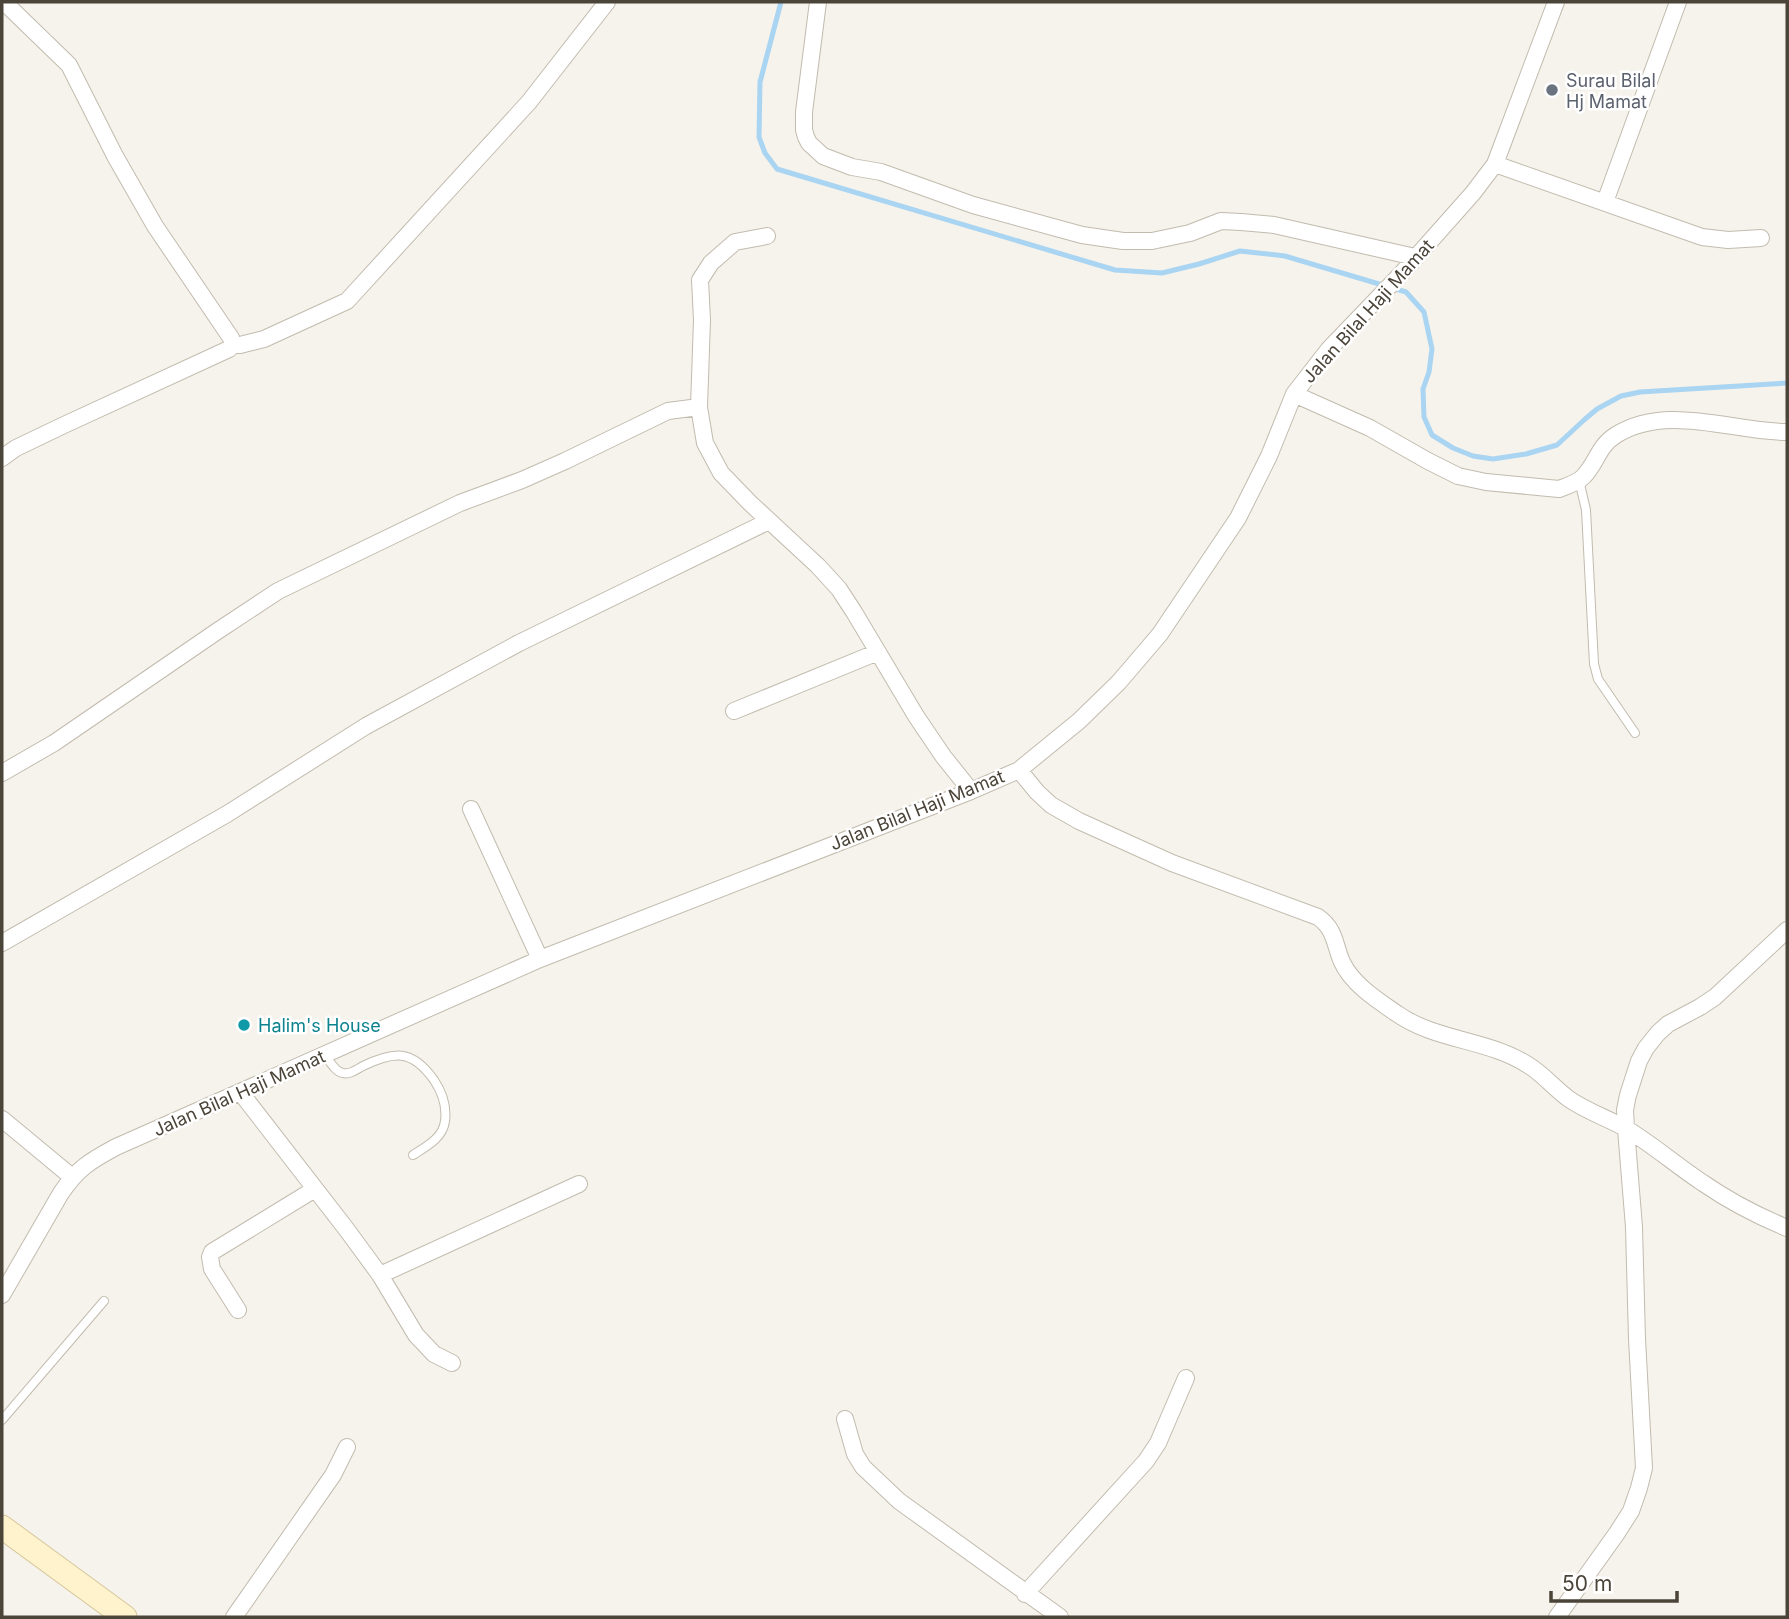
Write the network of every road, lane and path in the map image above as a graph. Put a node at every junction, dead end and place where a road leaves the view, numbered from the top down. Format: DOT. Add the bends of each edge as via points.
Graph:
graph roads {
  1 [pos="4,2"];
  2 [pos="607,2"];
  3 [pos="818,2"];
  4 [pos="1556,2"];
  5 [pos="1678,2"];
  6 [pos="1495,164"];
  7 [pos="1605,202"];
  8 [pos="766,236"];
  9 [pos="1761,237"];
  10 [pos="1415,257"];
  11 [pos="233,345"];
  12 [pos="1294,394"];
  13 [pos="699,407"];
  14 [pos="1787,432"];
  15 [pos="2,457"];
  16 [pos="1579,480"];
  17 [pos="769,521"];
  18 [pos="878,652"];
  19 [pos="734,711"];
  20 [pos="1635,733"];
  21 [pos="1019,770"];
  22 [pos="2,773"];
  23 [pos="971,791"];
  24 [pos="471,809"];
  25 [pos="1787,930"];
  26 [pos="2,943"];
  27 [pos="540,959"];
  28 [pos="324,1054"];
  29 [pos="241,1093"];
  30 [pos="2,1119"];
  31 [pos="1626,1129"];
  32 [pos="413,1155"];
  33 [pos="72,1177"];
  34 [pos="579,1184"];
  35 [pos="315,1189"];
  36 [pos="1787,1228"];
  37 [pos="380,1275"];
  38 [pos="2,1295"];
  39 [pos="104,1301"];
  40 [pos="238,1310"];
  41 [pos="452,1363"];
  42 [pos="1185,1378"];
  43 [pos="845,1419"];
  44 [pos="2,1420"];
  45 [pos="347,1447"];
  46 [pos="2,1527"];
  47 [pos="1026,1594"];
  48 [pos="125,1617"];
  49 [pos="234,1617"];
  50 [pos="1060,1617"];
  51 [pos="1557,1617"];
  1 -- 11 [label="street" via="69,65 155,226"];
  2 -- 11 [label="street" via="529,102 347,301 264,339"];
  3 -- 10 [label="street" via="804,130 809,143 823,156 1082,235 1152,241 1221,222 1241,222 1274,225"];
  4 -- 6 [label="street, Jalan Bilal Haji Mamat"];
  5 -- 7 [label="street"];
  6 -- 7 [label="street"];
  6 -- 10 [label="street, Jalan Bilal Haji Mamat"];
  7 -- 9 [label="street" via="1702,237"];
  8 -- 13 [label="street" via="735,242 711,262 700,280"];
  10 -- 12 [label="street, Jalan Bilal Haji Mamat" via="1329,349"];
  11 -- 15 [label="street"];
  12 -- 16 [label="street" via="1458,475 1559,489"];
  12 -- 21 [label="street, Jalan Bilal Haji Mamat" via="1238,518 1160,634 1079,721"];
  13 -- 17 [label="street" via="705,443 721,473"];
  13 -- 22 [label="street" via="668,411 565,461 460,503 278,591 54,743"];
  14 -- 16 [label="street" via="1700,421 1637,425 1604,443"];
  16 -- 20 [label="lane" via="1586,510 1594,664 1598,679"];
  17 -- 18 [label="street" via="839,589"];
  17 -- 26 [label="street" via="519,643 366,726 227,814"];
  18 -- 19 [label="street"];
  18 -- 23 [label="street" via="936,746"];
  21 -- 23 [label="street, Jalan Bilal Haji Mamat"];
  21 -- 31 [label="street" via="1051,805 1079,821 1172,863 1318,917 1332,931 1353,978 1397,1015 1509,1054 1531,1066 1570,1101"];
  23 -- 27 [label="street, Jalan Bilal Haji Mamat"];
  24 -- 27 [label="street"];
  25 -- 31 [label="street" via="1715,997 1668,1024 1646,1048 1628,1095"];
  27 -- 28 [label="street, Jalan Bilal Haji Mamat"];
  28 -- 29 [label="street, Jalan Bilal Haji Mamat"];
  28 -- 32 [label="lane" via="343,1073 391,1055 402,1055 423,1067 444,1098 445,1121 441,1134"];
  29 -- 33 [label="street, Jalan Bilal Haji Mamat" via="116,1147"];
  29 -- 35 [label="street"];
  30 -- 33 [label="street"];
  31 -- 36 [label="street" via="1732,1202"];
  31 -- 51 [label="street" via="1644,1468 1631,1511"];
  33 -- 38 [label="street, Jalan Bilal Haji Mamat"];
  34 -- 37 [label="street"];
  35 -- 37 [label="street"];
  35 -- 40 [label="street" via="212,1252 212,1269"];
  37 -- 41 [label="street" via="416,1335 434,1354"];
  39 -- 44 [label="lane"];
  42 -- 47 [label="street" via="1146,1461"];
  43 -- 47 [label="street" via="863,1467 899,1501"];
  45 -- 49 [label="street" via="333,1475"];
  46 -- 48 [label="main road"];
  47 -- 50 [label="street"];
}
